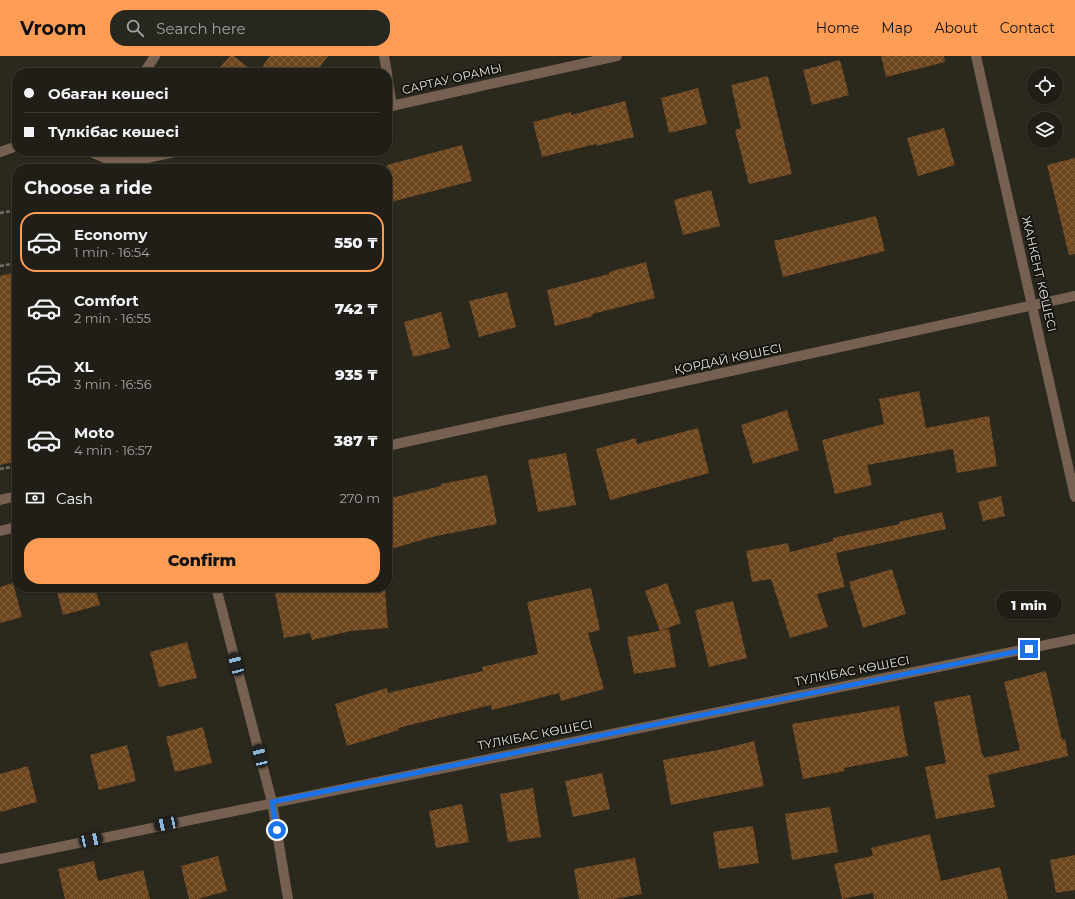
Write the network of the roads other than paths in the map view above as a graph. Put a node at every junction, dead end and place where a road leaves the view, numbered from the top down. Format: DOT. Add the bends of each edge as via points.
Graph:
graph roads {
  1 [pos="155,56"];
  2 [pos="384,56"];
  3 [pos="617,56"];
  4 [pos="976,56"];
  5 [pos="147,68"];
  6 [pos="386,68"];
  7 [pos="392,106"];
  8 [pos="12,147"];
  9 [pos="0,152"];
  10 [pos="98,156"];
  11 [pos="159,156"];
  12 [pos="115,164"];
  13 [pos="127,164"];
  14 [pos="1075,296"];
  15 [pos="1033,306"];
  16 [pos="392,445"];
  17 [pos="12,497"];
  18 [pos="1075,497"];
  19 [pos="0,500"];
  20 [pos="12,528"];
  21 [pos="0,531"];
  22 [pos="217,592"];
  23 [pos="1075,639"];
  24 [pos="272,802"];
  25 [pos="0,859"];
  26 [pos="288,899"];
  1 -- 5 [label="street"];
  2 -- 6 [label="street"];
  3 -- 7 [label="street, САРТАУ ОРАМЫ"];
  4 -- 15 [label="street, ЖАНКЕНТ КӨШЕСІ"];
  8 -- 9 [label="street"];
  10 -- 12 [label="street"];
  11 -- 13 [label="street"];
  14 -- 15 [label="street, ҚОРДАЙ КӨШЕСІ"];
  15 -- 16 [label="street, ҚОРДАЙ КӨШЕСІ"];
  15 -- 18 [label="street, ЖАНКЕНТ КӨШЕСІ"];
  17 -- 19 [label="street"];
  20 -- 21 [label="street"];
  22 -- 24 [label="street"];
  23 -- 24 [label="street, ТҮЛКІБАС КӨШЕСІ"];
  24 -- 25 [label="street, ТҮЛКІБАС КӨШЕСІ"];
  24 -- 26 [label="street"];
}
